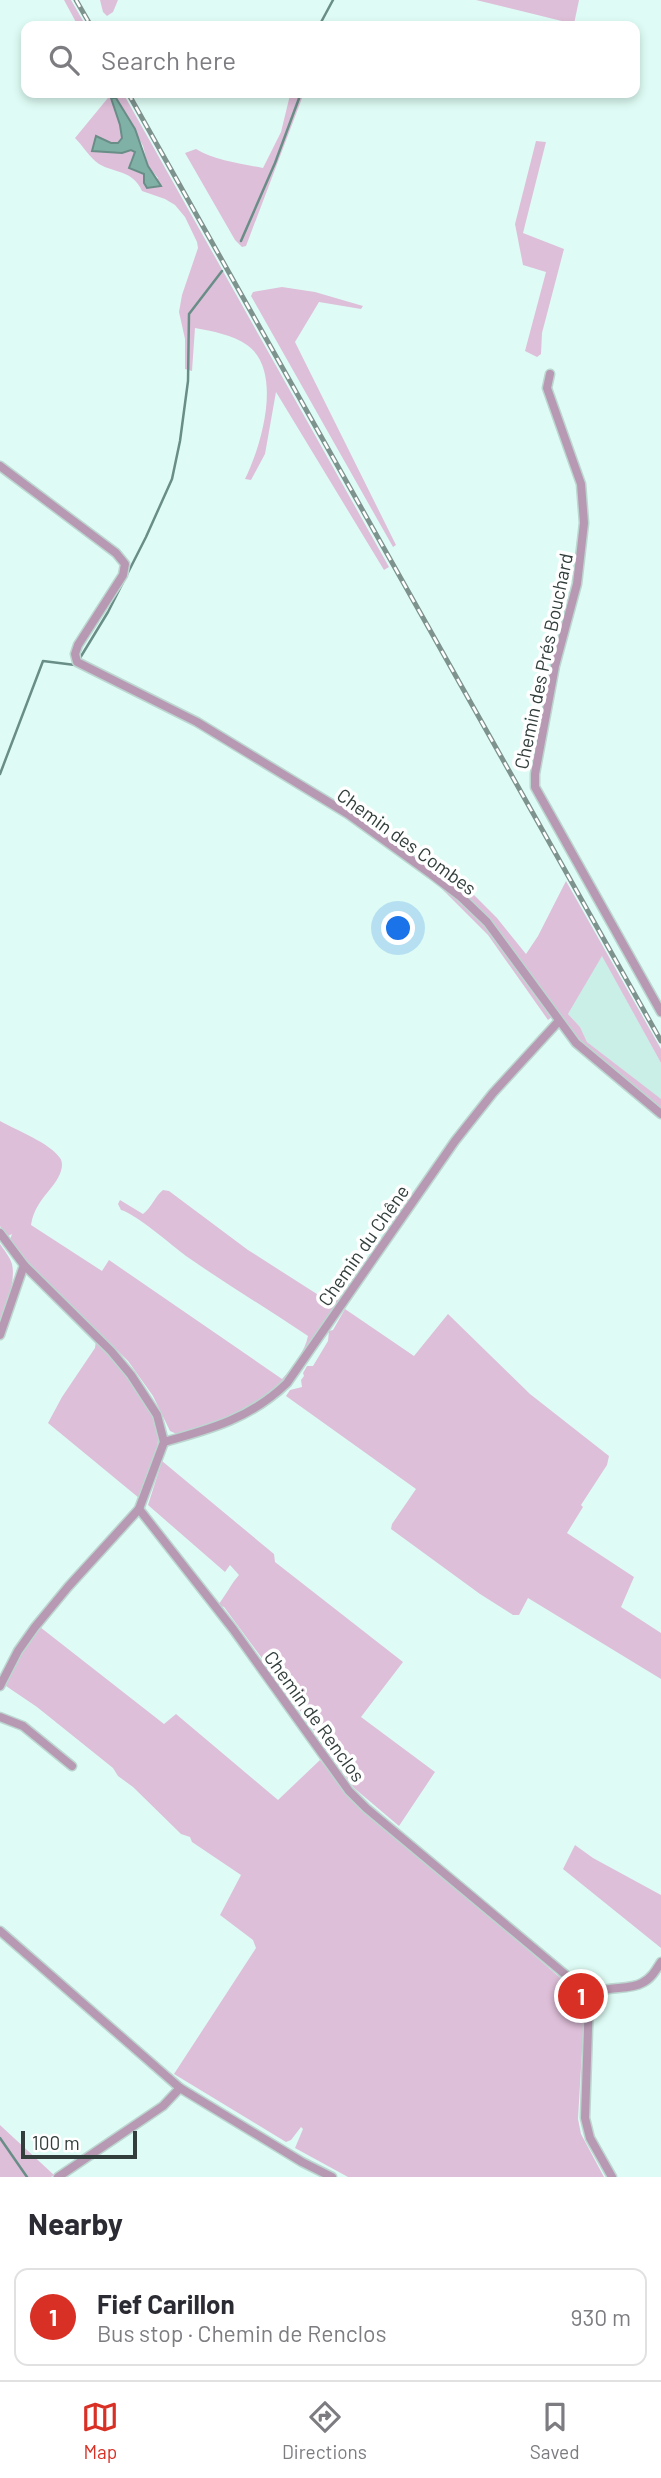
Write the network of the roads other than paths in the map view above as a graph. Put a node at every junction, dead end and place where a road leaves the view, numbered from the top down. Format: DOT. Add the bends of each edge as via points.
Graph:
graph roads {
  1 [pos="550,374"];
  2 [pos="0,466"];
  3 [pos="661,1012"];
  4 [pos="558,1022"];
  5 [pos="661,1114"];
  6 [pos="0,1233"];
  7 [pos="24,1265"];
  8 [pos="0,1335"];
  9 [pos="164,1442"];
  10 [pos="139,1509"];
  11 [pos="0,1686"];
  12 [pos="0,1717"];
  13 [pos="72,1766"];
  14 [pos="0,1931"];
  15 [pos="661,1962"];
  16 [pos="591,1996"];
  17 [pos="180,2088"];
  18 [pos="58,2177"];
  19 [pos="332,2177"];
  20 [pos="612,2177"];
  1 -- 3 [label="street, Chemin des Prés Bouchard" via="547,388 581,484 584,523 577,584 555,666 535,787"];
  2 -- 4 [label="street, Chemin des Combes" via="125,564 123,575 81,640 78,661 197,722 348,814 432,874 487,922"];
  4 -- 5 [label="street, Chemin des Combes" via="595,1060"];
  4 -- 9 [label="street, Chemin du Chêne" via="467,1125 287,1383 240,1418"];
  6 -- 7 [label="street"];
  7 -- 8 [label="street"];
  7 -- 9 [label="street" via="131,1375 157,1415"];
  9 -- 10 [label="street"];
  10 -- 11 [label="street" via="35,1627"];
  10 -- 16 [label="street, Chemin de Renclos" via="233,1629 349,1791"];
  12 -- 13 [label="street" via="23,1726"];
  14 -- 17 [label="street"];
  15 -- 16 [label="street" via="640,1985"];
  16 -- 20 [label="street" via="585,2118 590,2138"];
  17 -- 18 [label="street" via="163,2106"];
  17 -- 19 [label="street"];
}
